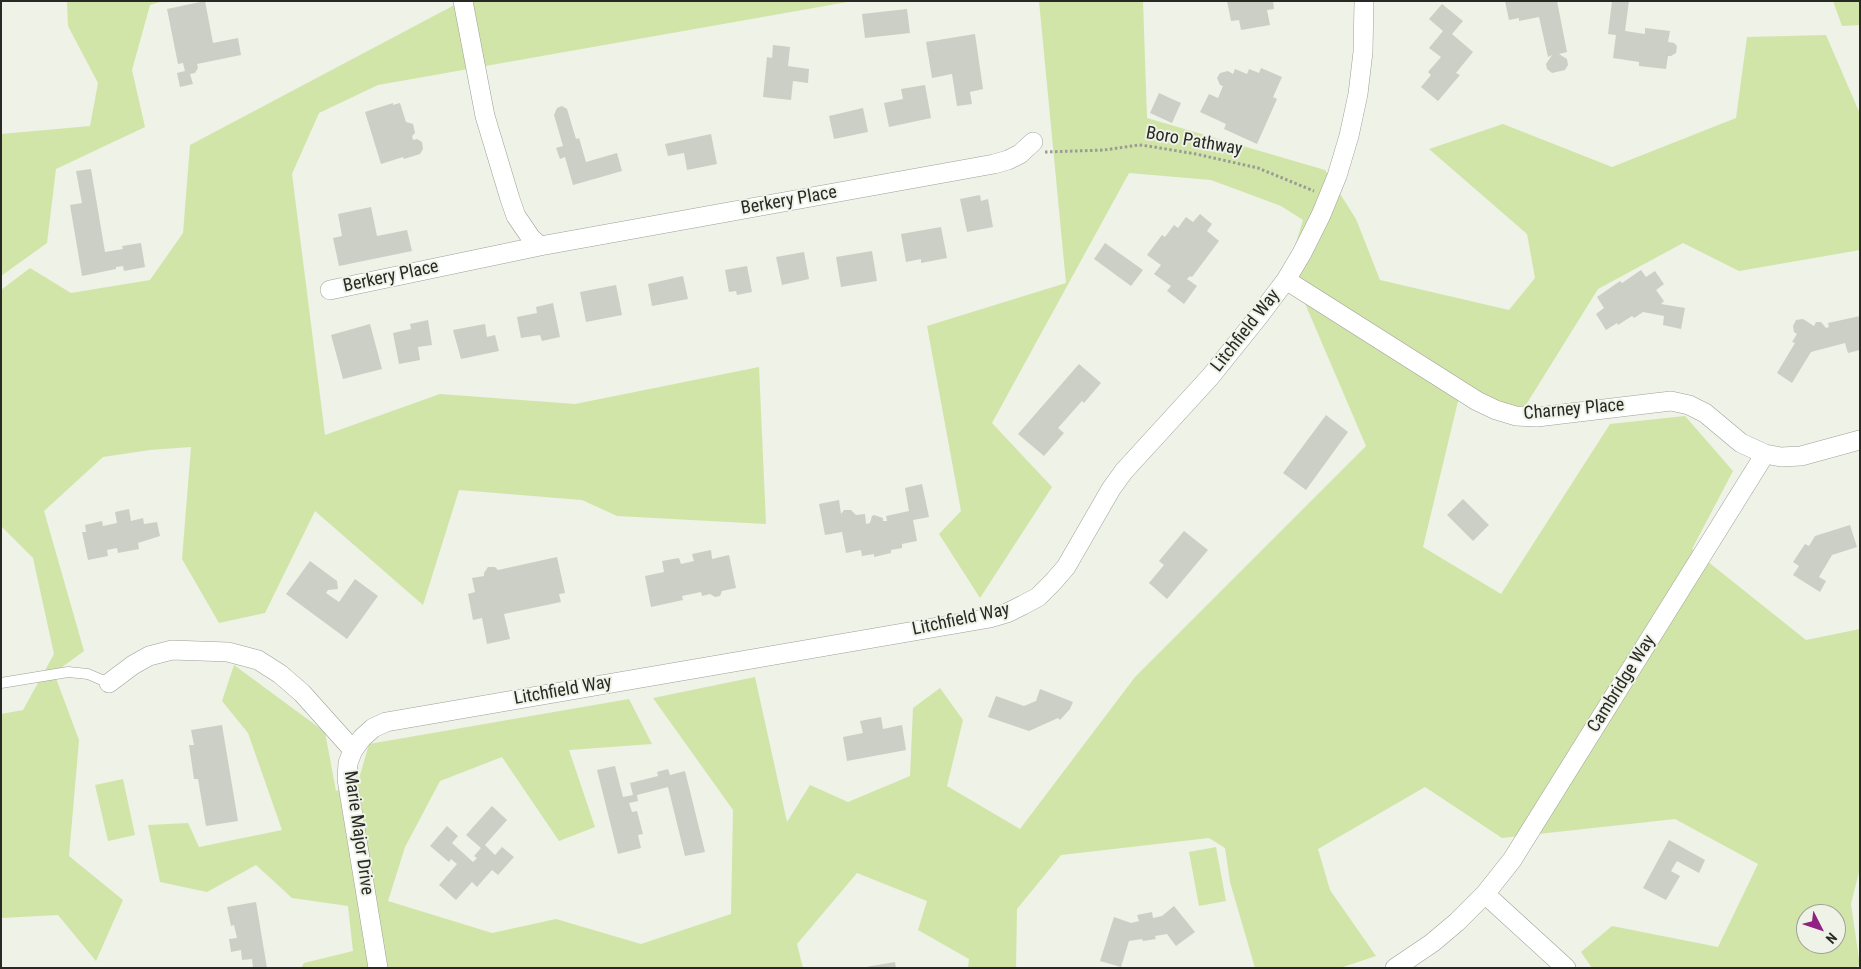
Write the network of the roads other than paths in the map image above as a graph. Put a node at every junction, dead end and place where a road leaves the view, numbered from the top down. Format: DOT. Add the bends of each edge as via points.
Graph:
graph roads {
  1 [pos="462,1"];
  2 [pos="1364,1"];
  3 [pos="1026,148"];
  4 [pos="540,246"];
  5 [pos="1286,280"];
  6 [pos="330,290"];
  7 [pos="1860,440"];
  8 [pos="1765,454"];
  9 [pos="1,683"];
  10 [pos="109,683"];
  11 [pos="353,750"];
  12 [pos="1485,894"];
  13 [pos="378,968"];
  14 [pos="1395,968"];
  15 [pos="1566,968"];
  1 -- 4 [label="street" via="485,116 510,199 516,216"];
  2 -- 5 [label="street, Litchfield Way" via="1363,52 1349,136 1328,197"];
  3 -- 4 [label="street, Berkery Place" via="1008,160 994,164"];
  4 -- 6 [label="street, Berkery Place"];
  5 -- 8 [label="street, Charney Place" via="1496,410 1516,416 1537,417 1670,401 1705,413 1741,444"];
  5 -- 11 [label="street, Litchfield Way" via="1210,377 1124,471 1066,567 1038,597 1024,605 1007,613 973,621 386,722 373,728"];
  7 -- 8 [label="street" via="1802,456"];
  8 -- 12 [label="street, Cambridge Way" via="1512,860"];
  9 -- 10 [label="lane" via="68,672 88,674"];
  10 -- 11 [label="street, Marie Major Drive" via="149,656 172,650 228,652 258,660 302,693"];
  11 -- 13 [label="street, Marie Major Drive" via="347,778"];
  12 -- 14 [label="street, Cambridge Way" via="1432,943"];
  12 -- 15 [label="street"];
}
